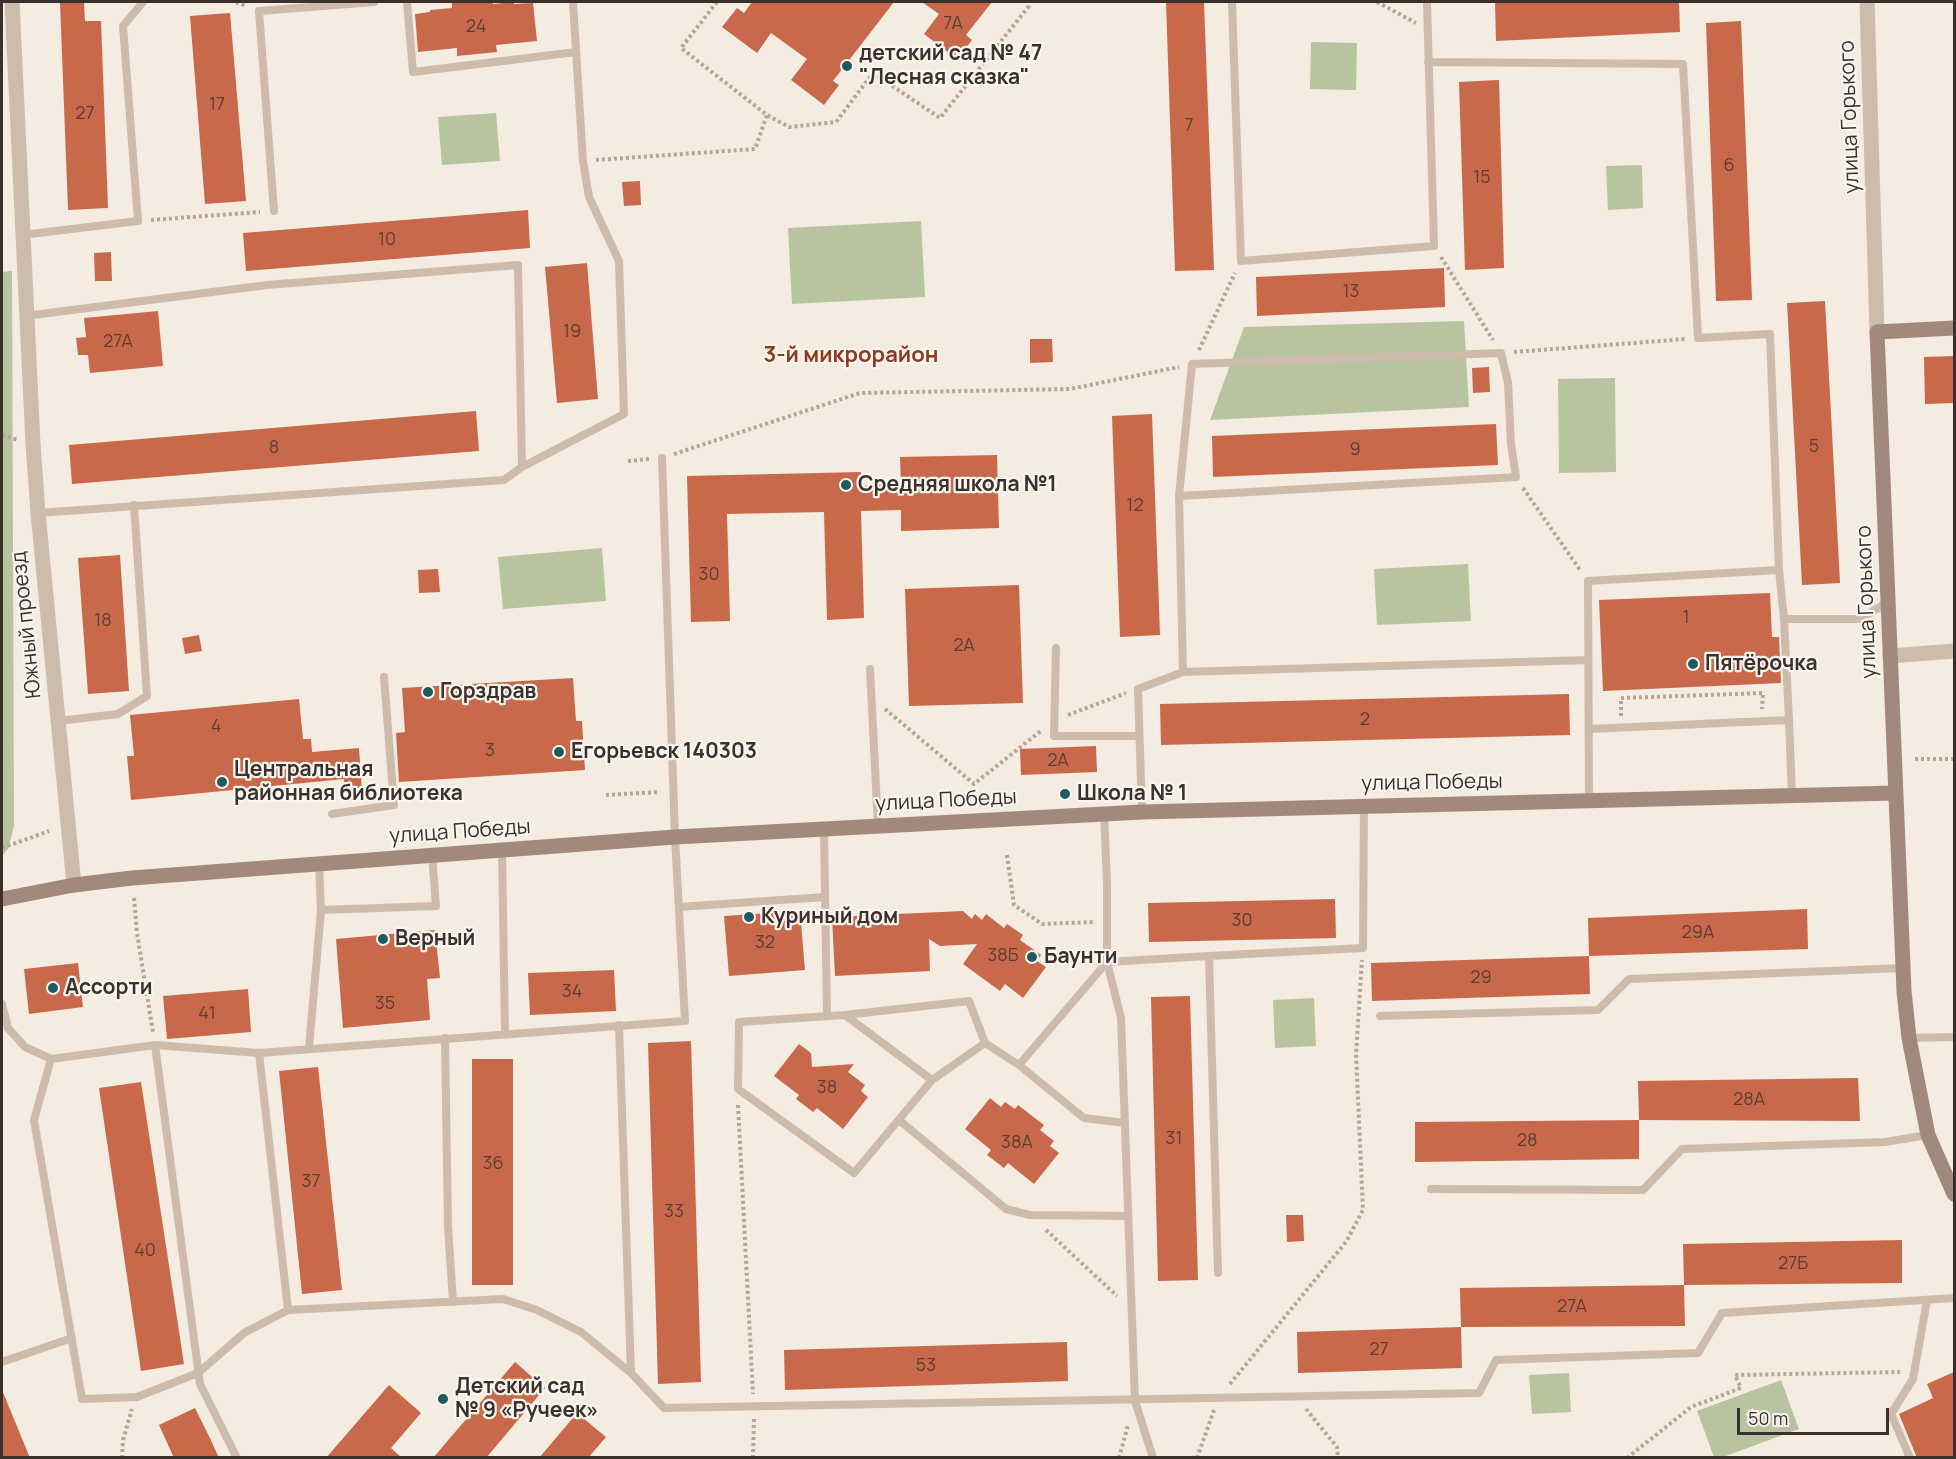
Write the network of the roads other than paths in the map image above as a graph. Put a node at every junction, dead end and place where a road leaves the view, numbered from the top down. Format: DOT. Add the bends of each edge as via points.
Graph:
graph roads {
  1 [pos="12,2"];
  2 [pos="143,2"];
  3 [pos="374,2"];
  4 [pos="407,2"];
  5 [pos="573,2"];
  6 [pos="1232,2"];
  7 [pos="1427,2"];
  8 [pos="1867,2"];
  9 [pos="576,52"];
  10 [pos="1428,62"];
  11 [pos="274,211"];
  12 [pos="22,235"];
  13 [pos="25,316"];
  14 [pos="1954,328"];
  15 [pos="1877,332"];
  16 [pos="662,458"];
  17 [pos="522,467"];
  18 [pos="1179,496"];
  19 [pos="134,505"];
  20 [pos="38,513"];
  21 [pos="1779,570"];
  22 [pos="1888,602"];
  23 [pos="1784,619"];
  24 [pos="1056,648"];
  25 [pos="1954,651"];
  26 [pos="1890,656"];
  27 [pos="1588,660"];
  28 [pos="870,669"];
  29 [pos="1183,672"];
  30 [pos="384,677"];
  31 [pos="1789,720"];
  32 [pos="58,721"];
  33 [pos="1589,729"];
  34 [pos="1139,736"];
  35 [pos="1895,793"];
  36 [pos="1792,795"];
  37 [pos="1589,800"];
  38 [pos="1364,806"];
  39 [pos="1142,812"];
  40 [pos="332,814"];
  41 [pos="1104,814"];
  42 [pos="878,826"];
  43 [pos="824,829"];
  44 [pos="675,837"];
  45 [pos="502,850"];
  46 [pos="432,855"];
  47 [pos="319,864"];
  48 [pos="74,885"];
  49 [pos="825,897"];
  50 [pos="2,899"];
  51 [pos="679,907"];
  52 [pos="321,910"];
  53 [pos="1209,956"];
  54 [pos="1107,962"];
  55 [pos="1903,968"];
  56 [pos="2,1004"];
  57 [pos="845,1015"];
  58 [pos="826,1016"];
  59 [pos="1380,1016"];
  60 [pos="619,1025"];
  61 [pos="5,1028"];
  62 [pos="505,1034"];
  63 [pos="1954,1037"];
  64 [pos="445,1038"];
  65 [pos="1909,1038"];
  66 [pos="985,1043"];
  67 [pos="155,1045"];
  68 [pos="309,1048"];
  69 [pos="259,1053"];
  70 [pos="51,1059"];
  71 [pos="1019,1065"];
  72 [pos="932,1080"];
  73 [pos="899,1120"];
  74 [pos="1125,1123"];
  75 [pos="1928,1135"];
  76 [pos="1431,1189"];
  77 [pos="1954,1194"];
  78 [pos="1128,1216"];
  79 [pos="1218,1273"];
  80 [pos="1954,1298"];
  81 [pos="1927,1300"];
  82 [pos="453,1302"];
  83 [pos="288,1310"];
  84 [pos="72,1338"];
  85 [pos="2,1362"];
  86 [pos="198,1373"];
  87 [pos="631,1373"];
  88 [pos="1135,1401"];
  89 [pos="237,1458"];
  90 [pos="1153,1458"];
  91 [pos="1910,1458"];
  1 -- 12 [label="street, Южный проезд"];
  2 -- 12 [label="lane" via="123,26 138,221"];
  3 -- 11 [label="lane" via="259,11"];
  4 -- 9 [label="lane" via="413,72"];
  5 -- 9 [label="lane"];
  6 -- 10 [label="lane" via="1241,261 1434,246"];
  7 -- 10 [label="lane"];
  8 -- 15 [label="street, улица Горького"];
  9 -- 17 [label="lane" via="589,197 619,261 624,414"];
  10 -- 21 [label="lane" via="1683,64 1698,338 1770,334"];
  12 -- 13 [label="street, Южный проезд"];
  13 -- 17 [label="lane" via="267,285 518,265"];
  13 -- 20 [label="street, Южный проезд"];
  14 -- 15 [label="street"];
  15 -- 22 [label="street, улица Горького"];
  16 -- 44 [label="lane"];
  17 -- 19 [label="lane" via="504,480"];
  18 -- 18 [label="lane" via="1192,364 1501,353 1508,383 1516,477"];
  18 -- 29 [label="lane"];
  19 -- 20 [label="lane"];
  19 -- 32 [label="lane" via="147,696 118,714"];
  20 -- 32 [label="street, Южный проезд"];
  21 -- 23 [label="lane"];
  21 -- 27 [label="lane" via="1588,581"];
  22 -- 23 [label="lane" via="1860,619"];
  22 -- 26 [label="street, улица Горького"];
  23 -- 31 [label="lane"];
  24 -- 34 [label="lane" via="1054,736"];
  25 -- 26 [label="street"];
  26 -- 35 [label="street, улица Горького"];
  27 -- 29 [label="lane"];
  27 -- 33 [label="lane"];
  28 -- 42 [label="lane"];
  29 -- 34 [label="lane" via="1138,689"];
  30 -- 40 [label="lane" via="394,805"];
  31 -- 33 [label="lane"];
  31 -- 36 [label="lane"];
  32 -- 48 [label="street, Южный проезд"];
  33 -- 37 [label="lane"];
  34 -- 39 [label="lane"];
  35 -- 36 [label="street, улица Победы"];
  35 -- 55 [label="street, улица Горького"];
  36 -- 37 [label="street, улица Победы"];
  37 -- 38 [label="street, улица Победы"];
  38 -- 39 [label="street, улица Победы"];
  38 -- 53 [label="lane" via="1363,948"];
  39 -- 41 [label="street, улица Победы"];
  41 -- 42 [label="street, улица Победы"];
  41 -- 54 [label="lane"];
  42 -- 43 [label="street, улица Победы"];
  43 -- 44 [label="street, улица Победы"];
  43 -- 49 [label="lane"];
  44 -- 45 [label="street, улица Победы"];
  44 -- 51 [label="lane"];
  45 -- 46 [label="street, улица Победы"];
  45 -- 62 [label="lane"];
  46 -- 47 [label="street, улица Победы"];
  46 -- 52 [label="lane" via="436,906"];
  47 -- 48 [label="street, улица Победы"];
  47 -- 52 [label="lane"];
  48 -- 50 [label="street, улица Победы"];
  49 -- 51 [label="lane"];
  49 -- 58 [label="lane"];
  51 -- 60 [label="lane" via="685,1021"];
  52 -- 68 [label="lane"];
  53 -- 54 [label="lane"];
  53 -- 79 [label="lane"];
  54 -- 71 [label="lane"];
  54 -- 74 [label="lane" via="1121,1018"];
  55 -- 59 [label="lane" via="1629,979 1598,1010"];
  55 -- 65 [label="street, улица Горького"];
  56 -- 61 [label="lane"];
  57 -- 58 [label="lane"];
  57 -- 66 [label="lane" via="969,1001"];
  57 -- 72 [label="lane"];
  58 -- 73 [label="lane" via="739,1022 738,1089 854,1173"];
  60 -- 62 [label="lane"];
  60 -- 87 [label="lane"];
  61 -- 70 [label="lane" via="25,1047"];
  62 -- 64 [label="lane"];
  63 -- 65 [label="lane"];
  64 -- 68 [label="lane"];
  64 -- 82 [label="lane"];
  65 -- 75 [label="street, улица Горького"];
  66 -- 71 [label="lane"];
  66 -- 72 [label="lane"];
  67 -- 69 [label="lane"];
  67 -- 70 [label="lane"];
  67 -- 86 [label="lane"];
  68 -- 69 [label="lane"];
  69 -- 83 [label="lane"];
  70 -- 84 [label="lane" via="34,1120"];
  71 -- 74 [label="lane" via="1084,1118"];
  72 -- 73 [label="lane"];
  73 -- 78 [label="lane" via="1006,1209 1030,1215"];
  74 -- 78 [label="lane"];
  75 -- 76 [label="lane" via="1885,1142 1682,1149 1644,1190"];
  75 -- 77 [label="street, улица Горького"];
  78 -- 88 [label="lane"];
  80 -- 81 [label="lane"];
  81 -- 88 [label="lane" via="1722,1313 1698,1353 1496,1360 1479,1393"];
  81 -- 91 [label="lane" via="1913,1379 1891,1414"];
  82 -- 83 [label="lane"];
  82 -- 87 [label="lane" via="503,1299 537,1310 581,1332"];
  83 -- 86 [label="lane" via="244,1333"];
  84 -- 85 [label="lane"];
  84 -- 86 [label="lane" via="82,1399 137,1397"];
  86 -- 89 [label="lane"];
  87 -- 88 [label="lane" via="664,1408"];
  88 -- 90 [label="lane"];
}
